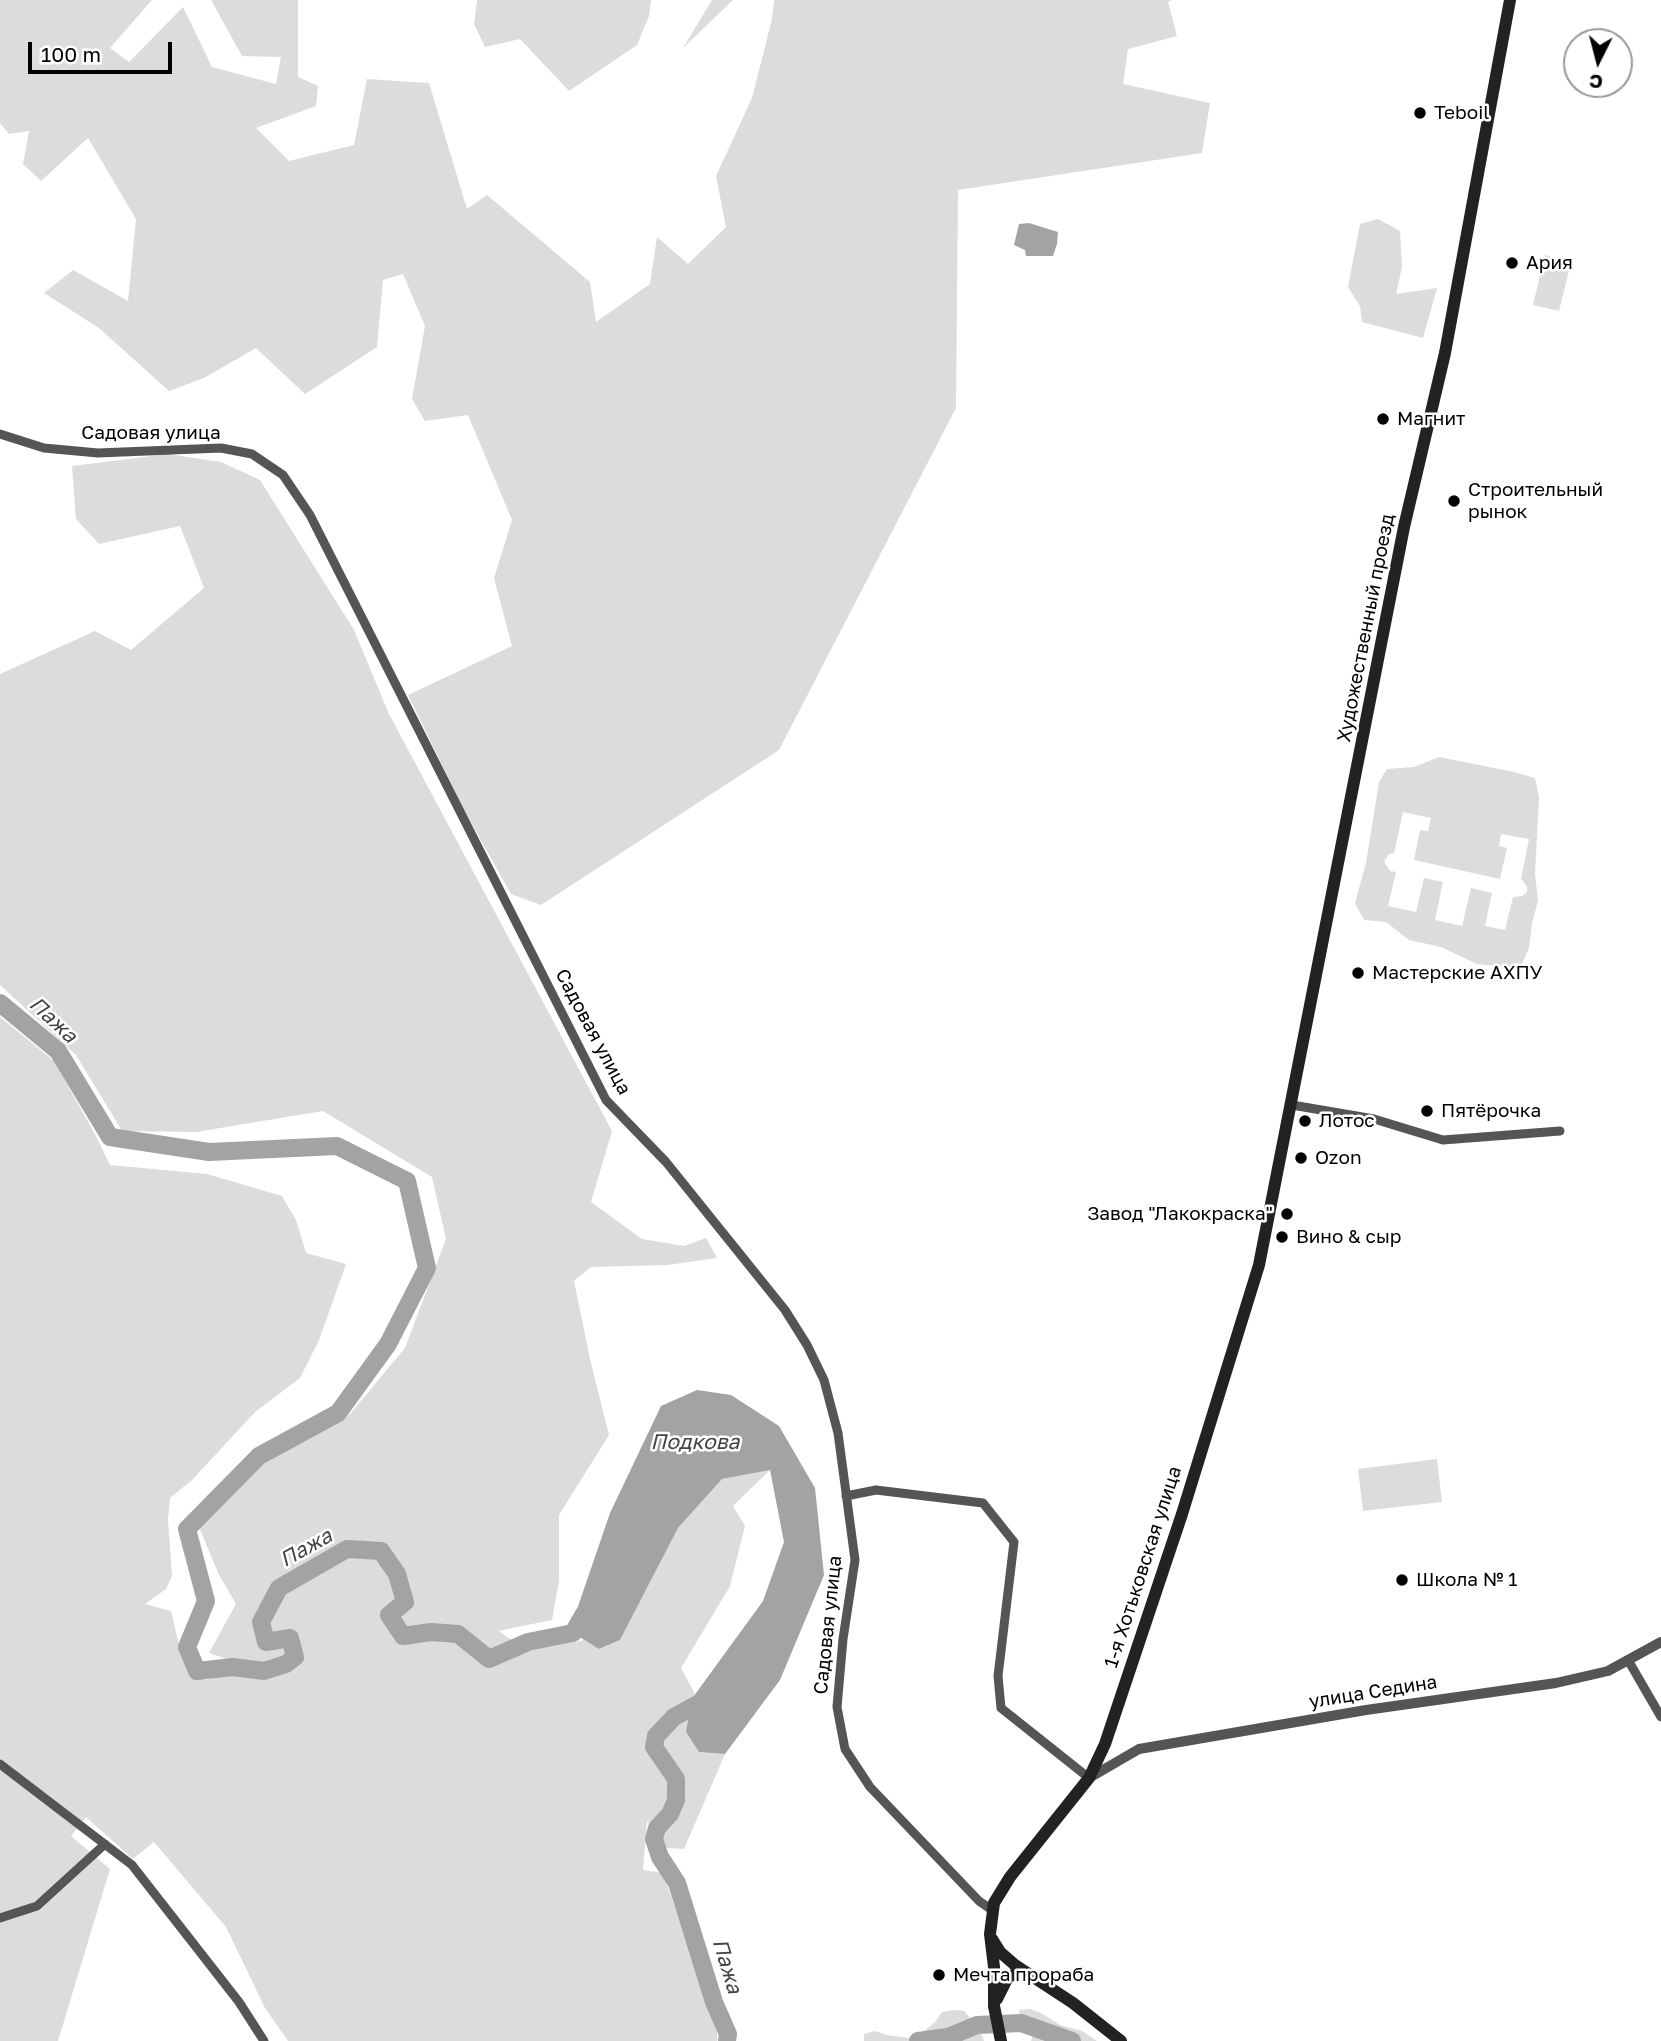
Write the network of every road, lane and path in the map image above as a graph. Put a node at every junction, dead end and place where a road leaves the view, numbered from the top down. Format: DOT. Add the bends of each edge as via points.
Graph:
graph roads {
  1 [pos="1510,0"];
  2 [pos="0,434"];
  3 [pos="1292,1105"];
  4 [pos="1560,1130"];
  5 [pos="1278,1179"];
  6 [pos="846,1496"];
  7 [pos="1661,1642"];
  8 [pos="1628,1660"];
  9 [pos="1661,1717"];
  10 [pos="0,1764"];
  11 [pos="1089,1778"];
  12 [pos="105,1844"];
  13 [pos="992,1910"];
  14 [pos="0,1918"];
  15 [pos="992,1939"];
  16 [pos="1023,1971"];
  17 [pos="994,2006"];
  18 [pos="264,2041"];
  19 [pos="1001,2041"];
  20 [pos="1121,2041"];
  1 -- 3 [label="main road, Художественный проезд" via="1445,353 1404,527"];
  2 -- 6 [label="street, Садовая улица" via="44,448 99,453 221,448 252,454 283,475 310,515 606,1100 666,1162 785,1310 807,1345 824,1380 838,1433"];
  3 -- 4 [label="street" via="1374,1119 1443,1140"];
  3 -- 5 [label="main road, Художественный проезд"];
  5 -- 11 [label="main road, 1-я Хотьковская улица" via="1248,1306 1105,1744"];
  6 -- 11 [label="street" via="876,1490 983,1503 1014,1542 998,1676 1001,1708"];
  6 -- 13 [label="street, Садовая улица" via="855,1560 837,1697 845,1749 870,1787"];
  7 -- 8 [label="street, улица Седина"];
  8 -- 9 [label="street"];
  8 -- 11 [label="street, улица Седина" via="1608,1671 1556,1684 1366,1710 1139,1749"];
  10 -- 12 [label="street"];
  11 -- 13 [label="main road, 1-я Хотьковская улица" via="1010,1877"];
  12 -- 14 [label="street" via="37,1906"];
  12 -- 18 [label="street" via="132,1865"];
  13 -- 15 [label="main road, 1-я Хотьковская улица"];
  15 -- 16 [label="main road"];
  15 -- 17 [label="main road, 1-я Хотьковская улица"];
  16 -- 17 [label="main road" via="1008,1977"];
  16 -- 20 [label="main road"];
  17 -- 19 [label="main road, 1-я Хотьковская улица"];
}
